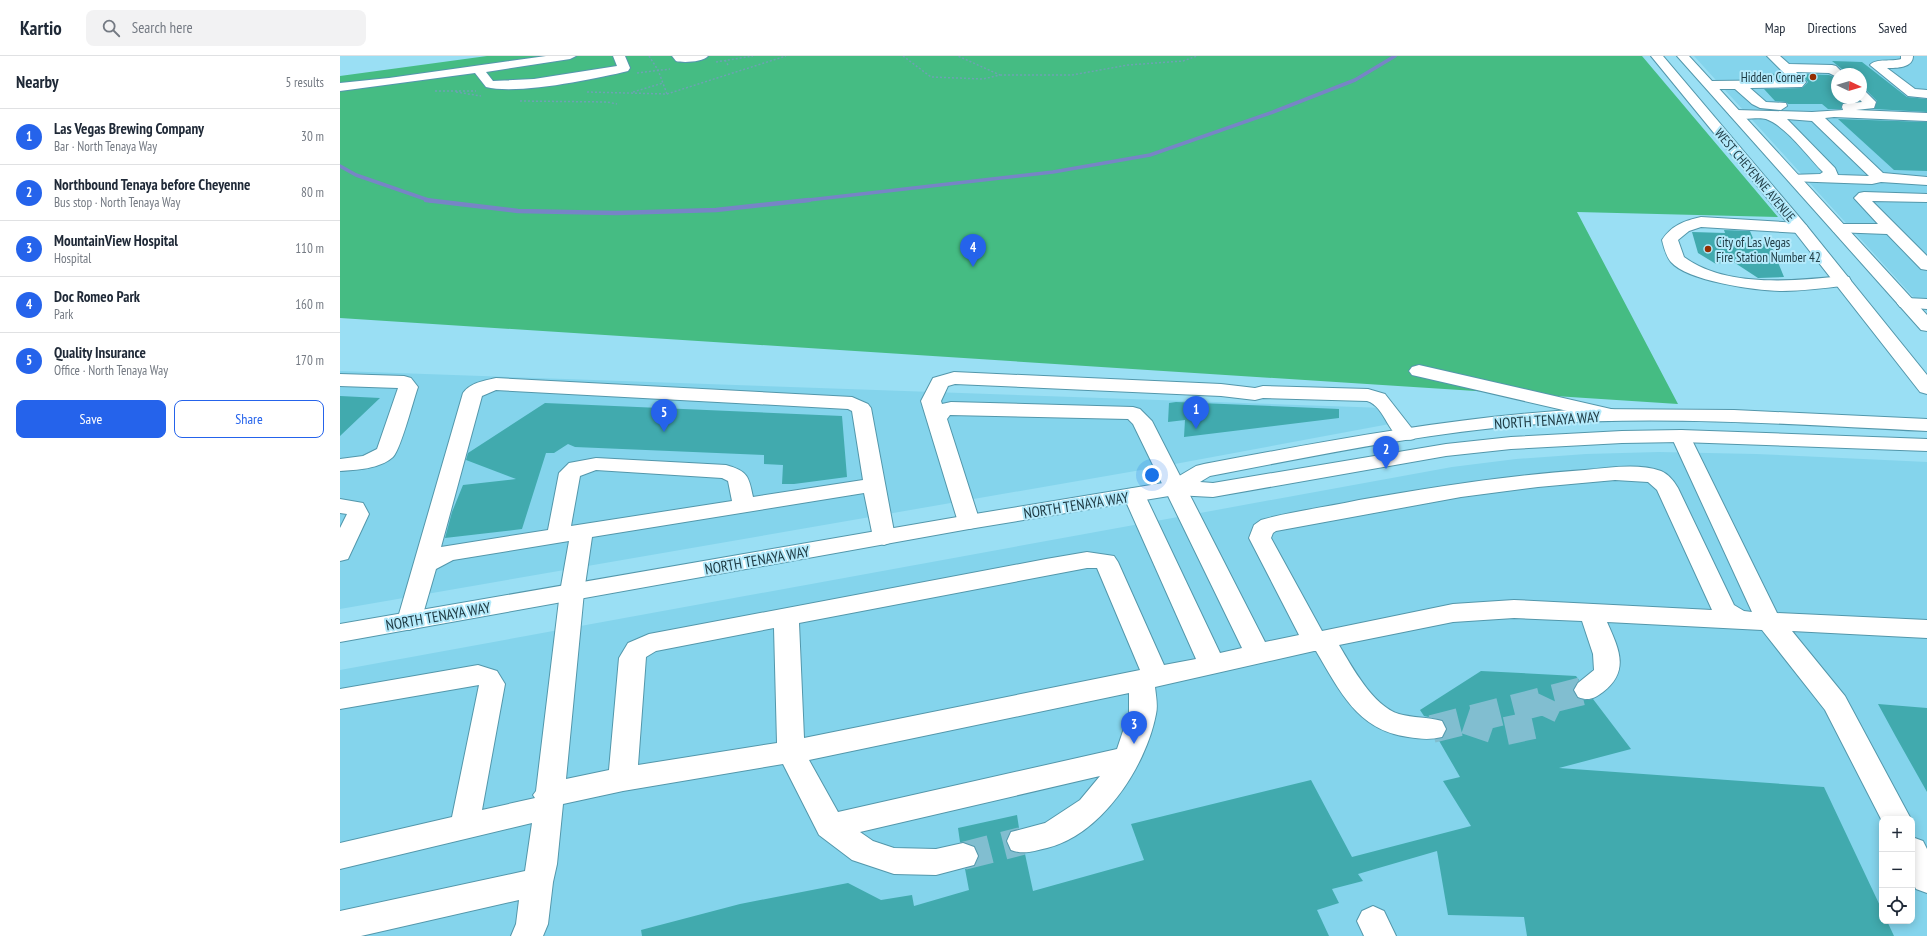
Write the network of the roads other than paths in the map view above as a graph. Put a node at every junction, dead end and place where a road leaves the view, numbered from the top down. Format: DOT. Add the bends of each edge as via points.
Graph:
graph roads {
  1 [pos="570,56"];
  2 [pos="678,56"];
  3 [pos="702,56"];
  4 [pos="1657,56"];
  5 [pos="1683,56"];
  6 [pos="1817,56"];
  7 [pos="1907,56"];
  8 [pos="1774,57"];
  9 [pos="620,58"];
  10 [pos="1787,70"];
  11 [pos="1831,72"];
  12 [pos="482,74"];
  13 [pos="1737,77"];
  14 [pos="1710,85"];
  15 [pos="340,87"];
  16 [pos="1927,94"];
  17 [pos="1867,99"];
  18 [pos="1703,113"];
  19 [pos="1736,114"];
  20 [pos="1764,114"];
  21 [pos="1811,116"];
  22 [pos="1927,117"];
  23 [pos="1879,177"];
  24 [pos="1794,178"];
  25 [pos="1824,178"];
  26 [pos="1927,181"];
  27 [pos="1927,198"];
  28 [pos="1784,228"];
  29 [pos="1800,228"];
  30 [pos="1840,229"];
  31 [pos="1891,229"];
  32 [pos="1780,246"];
  33 [pos="1927,265"];
  34 [pos="1843,281"];
  35 [pos="1906,303"];
  36 [pos="1927,304"];
  37 [pos="1927,326"];
  38 [pos="1419,371"];
  39 [pos="340,380"];
  40 [pos="1927,388"];
  41 [pos="934,409"];
  42 [pos="1612,415"];
  43 [pos="1927,425"];
  44 [pos="1407,435"];
  45 [pos="1681,436"];
  46 [pos="1927,445"];
  47 [pos="340,465"];
  48 [pos="1175,488"];
  49 [pos="876,491"];
  50 [pos="1134,495"];
  51 [pos="744,505"];
  52 [pos="340,506"];
  53 [pos="969,522"];
  54 [pos="570,533"];
  55 [pos="884,537"];
  56 [pos="340,553"];
  57 [pos="425,564"];
  58 [pos="572,592"];
  59 [pos="1591,613"];
  60 [pos="786,617"];
  61 [pos="1737,619"];
  62 [pos="409,621"];
  63 [pos="1769,621"];
  64 [pos="1927,629"];
  65 [pos="340,633"];
  66 [pos="1319,641"];
  67 [pos="1258,654"];
  68 [pos="1212,665"];
  69 [pos="1149,679"];
  70 [pos="1586,690"];
  71 [pos="340,699"];
  72 [pos="1432,729"];
  73 [pos="791,752"];
  74 [pos="1127,758"];
  75 [pos="623,779"];
  76 [pos="548,801"];
  77 [pos="1894,816"];
  78 [pos="473,824"];
  79 [pos="830,826"];
  80 [pos="1022,841"];
  81 [pos="1913,852"];
  82 [pos="340,856"];
  83 [pos="963,856"];
  84 [pos="1927,879"];
  85 [pos="537,882"];
  86 [pos="340,926"];
  87 [pos="527,936"];
  1 -- 12 [label="main road"];
  2 -- 3 [label="main road" via="680,59"];
  4 -- 18 [label="main road, WEST CHEYENNE AVENUE"];
  5 -- 14 [label="main road, WEST CHEYENNE AVENUE"];
  6 -- 8 [label="main road" via="1820,59"];
  7 -- 16 [label="main road" via="1907,61 1898,64 1876,64 1912,93"];
  8 -- 10 [label="main road"];
  9 -- 12 [label="main road" via="624,68 539,82 490,84"];
  10 -- 11 [label="main road"];
  10 -- 13 [label="main road" via="1800,82 1798,84 1792,86"];
  12 -- 15 [label="main road"];
  13 -- 14 [label="main road"];
  13 -- 17 [label="main road" via="1756,102 1769,106 1855,108 1869,105"];
  14 -- 19 [label="main road, WEST CHEYENNE AVENUE"];
  18 -- 19 [label="main road"];
  18 -- 29 [label="main road, WEST CHEYENNE AVENUE"];
  19 -- 20 [label="main road"];
  19 -- 24 [label="main road, WEST CHEYENNE AVENUE"];
  20 -- 21 [label="main road"];
  20 -- 25 [label="main road" via="1782,122 1830,171 1831,175"];
  21 -- 22 [label="main road" via="1834,114"];
  21 -- 23 [label="main road" via="1817,118"];
  23 -- 25 [label="main road" via="1872,180"];
  23 -- 26 [label="main road"];
  24 -- 25 [label="main road"];
  24 -- 30 [label="main road, WEST CHEYENNE AVENUE"];
  27 -- 31 [label="main road" via="1861,198"];
  28 -- 29 [label="main road"];
  28 -- 32 [label="main road" via="1778,230"];
  28 -- 34 [label="main road" via="1701,222 1675,232 1670,240 1678,260 1693,270 1717,276 1752,284 1789,286"];
  29 -- 30 [label="main road"];
  29 -- 34 [label="main road, WEST CHEYENNE AVENUE"];
  30 -- 31 [label="main road"];
  30 -- 35 [label="main road, WEST CHEYENNE AVENUE"];
  31 -- 33 [label="main road"];
  34 -- 40 [label="main road, WEST CHEYENNE AVENUE"];
  35 -- 36 [label="main road"];
  35 -- 37 [label="main road, WEST CHEYENNE AVENUE"];
  38 -- 42 [label="main road"];
  39 -- 47 [label="main road" via="404,382 408,387 386,452 371,461"];
  41 -- 44 [label="main road" via="940,382 954,378 1221,390 1255,394 1263,392 1368,395 1383,402"];
  41 -- 48 [label="main road" via="1133,413 1142,421"];
  41 -- 53 [label="main road"];
  42 -- 43 [label="main road, NORTH TENAYA WAY" via="1670,414"];
  42 -- 44 [label="main road, NORTH TENAYA WAY" via="1539,418"];
  44 -- 48 [label="main road, NORTH TENAYA WAY" via="1204,471"];
  45 -- 46 [label="main road, NORTH TENAYA WAY"];
  45 -- 48 [label="main road, NORTH TENAYA WAY" via="1504,443 1213,490"];
  45 -- 63 [label="main road"];
  48 -- 50 [label="main road, NORTH TENAYA WAY"];
  48 -- 67 [label="main road"];
  49 -- 51 [label="main road" via="868,486"];
  49 -- 55 [label="main road"];
  49 -- 57 [label="main road" via="861,408 852,404 496,384 483,387 474,393"];
  50 -- 53 [label="main road, NORTH TENAYA WAY"];
  50 -- 68 [label="main road"];
  51 -- 54 [label="main road"];
  51 -- 54 [label="main road" via="738,478 726,472 596,464 577,468 570,473"];
  52 -- 56 [label="main road" via="355,508 358,514"];
  53 -- 55 [label="main road, NORTH TENAYA WAY"];
  54 -- 57 [label="main road" via="448,553"];
  54 -- 58 [label="main road"];
  55 -- 58 [label="main road, NORTH TENAYA WAY"];
  57 -- 62 [label="main road"];
  58 -- 62 [label="main road, NORTH TENAYA WAY"];
  58 -- 76 [label="main road"];
  59 -- 61 [label="main road"];
  59 -- 66 [label="main road" via="1506,609 1453,613"];
  59 -- 70 [label="main road" via="1608,663 1605,675"];
  60 -- 69 [label="main road" via="1096,560 1106,562"];
  60 -- 73 [label="main road"];
  60 -- 75 [label="main road" via="649,643 637,650 632,658"];
  61 -- 63 [label="main road"];
  61 -- 66 [label="main road" via="1724,610 1662,481 1654,476 1627,474 1529,480 1449,490 1269,525 1262,530 1260,538"];
  62 -- 65 [label="main road, NORTH TENAYA WAY"];
  63 -- 64 [label="main road"];
  63 -- 77 [label="main road" via="1835,704"];
  66 -- 67 [label="main road"];
  66 -- 72 [label="main road" via="1359,697 1375,714 1392,723"];
  67 -- 68 [label="main road"];
  68 -- 69 [label="main road"];
  69 -- 73 [label="main road"];
  69 -- 74 [label="main road" via="1143,713"];
  71 -- 78 [label="main road" via="478,675 488,678 492,684 466,815"];
  73 -- 75 [label="main road"];
  73 -- 79 [label="main road"];
  74 -- 79 [label="main road"];
  74 -- 80 [label="main road" via="1113,781 1090,809 1052,834"];
  75 -- 76 [label="main road"];
  76 -- 78 [label="main road"];
  76 -- 85 [label="main road" via="542,864"];
  78 -- 82 [label="main road"];
  79 -- 83 [label="main road" via="864,852 894,861 936,862"];
  81 -- 84 [label="main road"];
  85 -- 86 [label="main road"];
  85 -- 87 [label="main road" via="532,924"];
}
